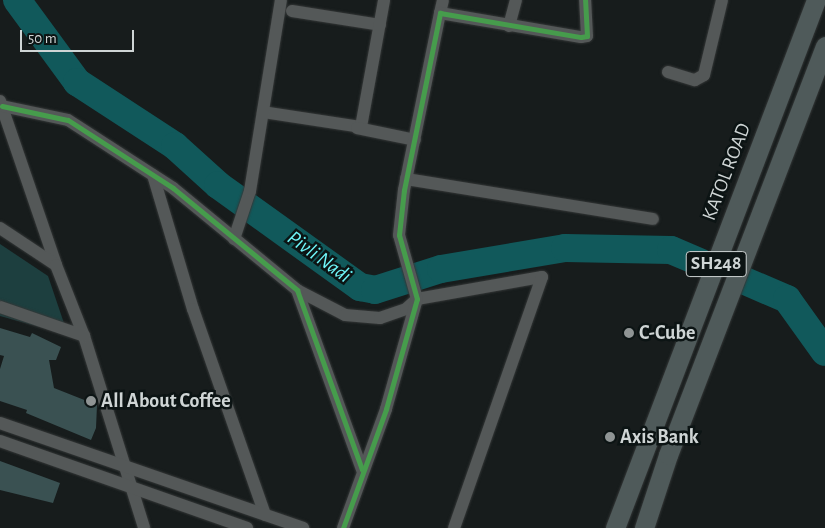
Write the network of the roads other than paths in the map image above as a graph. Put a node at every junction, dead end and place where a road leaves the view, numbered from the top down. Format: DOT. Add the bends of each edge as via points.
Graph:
graph roads {
  1 [pos="281,0"];
  2 [pos="384,0"];
  3 [pos="443,0"];
  4 [pos="516,0"];
  5 [pos="585,0"];
  6 [pos="722,0"];
  7 [pos="816,0"];
  8 [pos="292,11"];
  9 [pos="440,13"];
  10 [pos="380,25"];
  11 [pos="509,26"];
  12 [pos="825,46"];
  13 [pos="668,72"];
  14 [pos="1,104"];
  15 [pos="263,112"];
  16 [pos="357,128"];
  17 [pos="415,140"];
  18 [pos="153,175"];
  19 [pos="406,179"];
  20 [pos="748,183"];
  21 [pos="768,191"];
  22 [pos="652,219"];
  23 [pos="0,228"];
  24 [pos="234,239"];
  25 [pos="56,265"];
  26 [pos="297,290"];
  27 [pos="415,293"];
  28 [pos="0,307"];
  29 [pos="84,336"];
  30 [pos="0,423"];
  31 [pos="0,441"];
  32 [pos="128,467"];
  33 [pos="362,470"];
  34 [pos="134,490"];
  35 [pos="265,514"];
  36 [pos="144,528"];
  37 [pos="247,528"];
  38 [pos="303,528"];
  39 [pos="343,528"];
  40 [pos="454,528"];
  41 [pos="615,528"];
  42 [pos="644,528"];
  1 -- 15 [label="street"];
  2 -- 10 [label="street"];
  3 -- 9 [label="street"];
  4 -- 11 [label="street"];
  5 -- 11 [label="street" via="587,36 581,38"];
  6 -- 13 [label="street" via="704,75 695,80"];
  7 -- 20 [label="main road, KATOL ROAD / SH248"];
  8 -- 10 [label="street"];
  9 -- 11 [label="street"];
  9 -- 17 [label="street"];
  10 -- 16 [label="street" via="363,124"];
  12 -- 21 [label="main road, SH248"];
  14 -- 18 [label="street" via="68,120"];
  14 -- 25 [label="street"];
  15 -- 16 [label="street"];
  15 -- 24 [label="street" via="250,191"];
  16 -- 17 [label="street"];
  17 -- 19 [label="street"];
  18 -- 24 [label="street"];
  18 -- 35 [label="street" via="193,309"];
  19 -- 22 [label="street"];
  19 -- 27 [label="street" via="399,235"];
  20 -- 21 [label="main road"];
  20 -- 41 [label="main road, KATOL ROAD / SH248"];
  21 -- 42 [label="main road, SH248"];
  23 -- 25 [label="street"];
  24 -- 26 [label="street"];
  25 -- 29 [label="street"];
  26 -- 27 [label="street" via="345,315 380,318 406,309"];
  26 -- 33 [label="street"];
  27 -- 33 [label="street" via="386,409"];
  27 -- 40 [label="street" via="542,276"];
  28 -- 29 [label="street"];
  29 -- 32 [label="street"];
  30 -- 32 [label="street"];
  31 -- 34 [label="street"];
  32 -- 34 [label="street"];
  32 -- 35 [label="street"];
  33 -- 39 [label="street"];
  34 -- 36 [label="street"];
  34 -- 37 [label="street"];
  35 -- 38 [label="street"];
}
